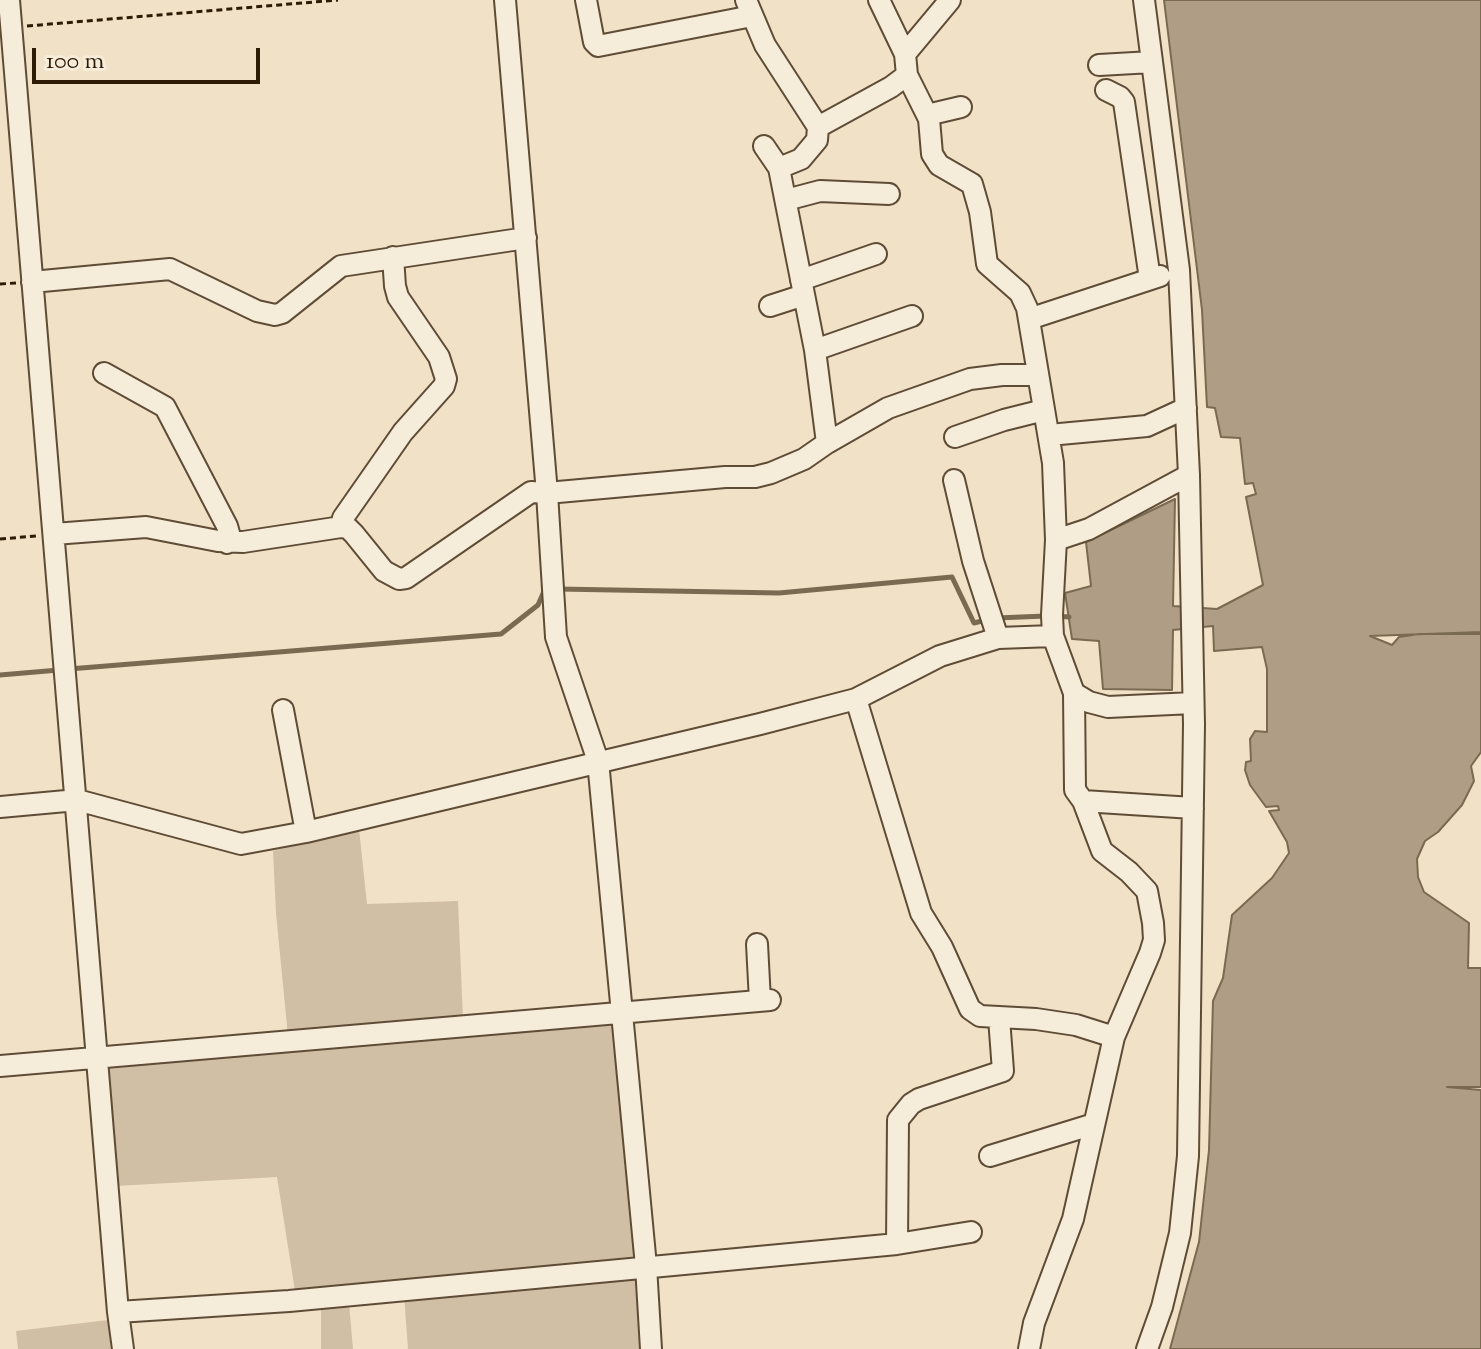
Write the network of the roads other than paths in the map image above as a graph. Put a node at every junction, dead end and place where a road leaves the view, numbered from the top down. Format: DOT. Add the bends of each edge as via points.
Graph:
graph roads {
  1 [pos="9,0"];
  2 [pos="505,0"];
  3 [pos="586,0"];
  4 [pos="879,0"];
  5 [pos="950,0"];
  6 [pos="1144,0"];
  7 [pos="749,8"];
  8 [pos="905,54"];
  9 [pos="1152,62"];
  10 [pos="1099,65"];
  11 [pos="907,75"];
  12 [pos="1106,90"];
  13 [pos="961,107"];
  14 [pos="927,115"];
  15 [pos="818,127"];
  16 [pos="1160,128"];
  17 [pos="1129,133"];
  18 [pos="764,146"];
  19 [pos="779,168"];
  20 [pos="889,194"];
  21 [pos="786,200"];
  22 [pos="526,238"];
  23 [pos="876,254"];
  24 [pos="393,257"];
  25 [pos="1179,270"];
  26 [pos="1150,279"];
  27 [pos="32,282"];
  28 [pos="802,287"];
  29 [pos="770,306"];
  30 [pos="912,316"];
  31 [pos="1029,319"];
  32 [pos="815,350"];
  33 [pos="104,373"];
  34 [pos="1037,375"];
  35 [pos="1186,408"];
  36 [pos="1044,410"];
  37 [pos="1049,435"];
  38 [pos="955,437"];
  39 [pos="827,443"];
  40 [pos="1189,475"];
  41 [pos="954,480"];
  42 [pos="547,493"];
  43 [pos="341,527"];
  44 [pos="54,534"];
  45 [pos="1056,540"];
  46 [pos="227,543"];
  47 [pos="1053,636"];
  48 [pos="998,638"];
  49 [pos="1074,693"];
  50 [pos="856,699"];
  51 [pos="1193,703"];
  52 [pos="283,710"];
  53 [pos="598,761"];
  54 [pos="77,800"];
  55 [pos="1083,801"];
  56 [pos="0,807"];
  57 [pos="1193,808"];
  58 [pos="306,832"];
  59 [pos="757,944"];
  60 [pos="621,1012"];
  61 [pos="999,1018"];
  62 [pos="1114,1037"];
  63 [pos="98,1057"];
  64 [pos="0,1066"];
  65 [pos="1094,1124"];
  66 [pos="990,1156"];
  67 [pos="971,1232"];
  68 [pos="897,1244"];
  69 [pos="646,1266"];
  70 [pos="118,1312"];
  71 [pos="123,1349"];
  72 [pos="651,1349"];
  73 [pos="1029,1349"];
  74 [pos="1147,1349"];
  1 -- 27 [label="street"];
  2 -- 22 [label="street"];
  3 -- 7 [label="street" via="598,46"];
  4 -- 8 [label="street"];
  5 -- 8 [label="street"];
  6 -- 9 [label="street"];
  7 -- 15 [label="street" via="765,45"];
  8 -- 11 [label="street"];
  9 -- 10 [label="street"];
  9 -- 16 [label="street"];
  11 -- 14 [label="street"];
  11 -- 15 [label="street"];
  12 -- 17 [label="street" via="1124,102"];
  13 -- 14 [label="street"];
  14 -- 31 [label="street" via="932,154 939,165 972,184 987,264 1025,299"];
  15 -- 19 [label="street" via="817,140 801,159"];
  16 -- 17 [label="street"];
  16 -- 25 [label="street"];
  17 -- 26 [label="street"];
  18 -- 19 [label="street"];
  19 -- 21 [label="street"];
  20 -- 21 [label="street" via="820,191"];
  21 -- 28 [label="street"];
  22 -- 24 [label="street"];
  22 -- 42 [label="street"];
  23 -- 28 [label="street"];
  24 -- 27 [label="street" via="341,266 275,315 170,269"];
  24 -- 43 [label="street" via="398,297 435,350 446,379 403,432"];
  25 -- 26 [label="street"];
  25 -- 35 [label="street"];
  26 -- 31 [label="street"];
  27 -- 44 [label="street"];
  28 -- 29 [label="street"];
  28 -- 32 [label="street"];
  30 -- 32 [label="street"];
  31 -- 34 [label="street"];
  32 -- 39 [label="street"];
  33 -- 46 [label="street" via="165,407 227,526"];
  34 -- 36 [label="street"];
  34 -- 39 [label="street" via="970,379 888,408"];
  35 -- 37 [label="street" via="1147,426"];
  35 -- 40 [label="street"];
  36 -- 37 [label="street"];
  36 -- 38 [label="street"];
  37 -- 45 [label="street"];
  39 -- 42 [label="street" via="804,459 755,477"];
  40 -- 45 [label="street" via="1089,529"];
  40 -- 51 [label="street"];
  41 -- 48 [label="street"];
  42 -- 43 [label="street" via="525,494 406,578 384,571 354,534"];
  42 -- 53 [label="street" via="556,637"];
  43 -- 46 [label="street"];
  44 -- 46 [label="street" via="146,527"];
  44 -- 54 [label="street"];
  45 -- 47 [label="street"];
  47 -- 48 [label="street"];
  47 -- 49 [label="street"];
  48 -- 50 [label="street" via="940,656"];
  49 -- 51 [label="street" via="1108,707"];
  49 -- 55 [label="street" via="1075,790"];
  50 -- 53 [label="street"];
  50 -- 61 [label="street" via="921,913 970,1009"];
  51 -- 57 [label="street"];
  52 -- 58 [label="street"];
  53 -- 58 [label="street"];
  53 -- 60 [label="street"];
  54 -- 56 [label="street"];
  54 -- 58 [label="street" via="241,844"];
  54 -- 63 [label="street"];
  55 -- 57 [label="street"];
  55 -- 62 [label="street" via="1102,851 1147,891 1153,923 1150,953"];
  57 -- 74 [label="street" via="1188,1156 1180,1233"];
  59 -- 60 [label="street" via="765,1000"];
  60 -- 63 [label="street"];
  60 -- 69 [label="street"];
  61 -- 62 [label="street" via="1076,1025"];
  61 -- 68 [label="street" via="1003,1071 919,1099 898,1120"];
  62 -- 65 [label="street"];
  63 -- 64 [label="street"];
  63 -- 70 [label="street"];
  65 -- 66 [label="street"];
  65 -- 73 [label="street" via="1073,1219"];
  67 -- 68 [label="street"];
  68 -- 69 [label="street"];
  69 -- 70 [label="street"];
  69 -- 72 [label="street"];
  70 -- 71 [label="street"];
}
